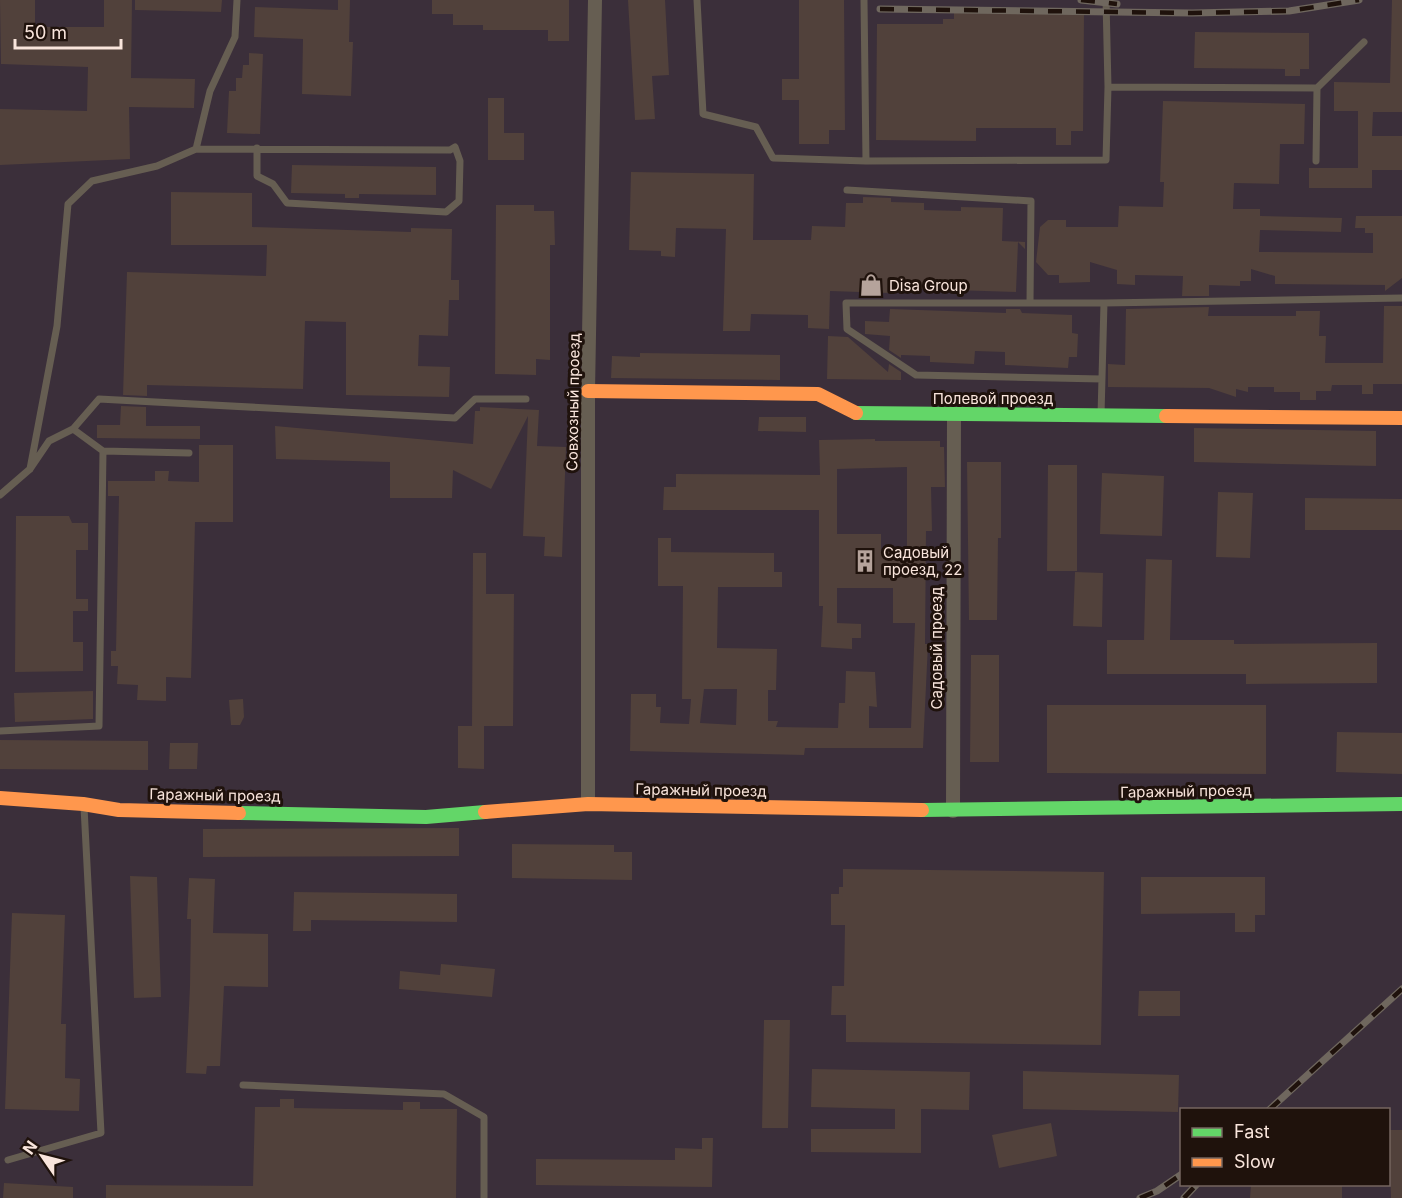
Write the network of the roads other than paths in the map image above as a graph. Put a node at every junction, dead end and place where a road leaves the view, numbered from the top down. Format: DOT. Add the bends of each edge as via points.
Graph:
graph roads {
  1 [pos="237,0"];
  2 [pos="595,0"];
  3 [pos="697,0"];
  4 [pos="864,0"];
  5 [pos="1106,0"];
  6 [pos="1364,42"];
  7 [pos="1108,87"];
  8 [pos="1317,88"];
  9 [pos="257,148"];
  10 [pos="196,149"];
  11 [pos="866,161"];
  12 [pos="1316,161"];
  13 [pos="847,190"];
  14 [pos="1402,298"];
  15 [pos="1030,303"];
  16 [pos="1104,303"];
  17 [pos="1102,379"];
  18 [pos="588,391"];
  19 [pos="526,399"];
  20 [pos="954,414"];
  21 [pos="1101,415"];
  22 [pos="1402,418"];
  23 [pos="73,429"];
  24 [pos="103,451"];
  25 [pos="189,453"];
  26 [pos="30,470"];
  27 [pos="0,495"];
  28 [pos="0,731"];
  29 [pos="0,798"];
  30 [pos="83,804"];
  31 [pos="588,804"];
  32 [pos="1402,804"];
  33 [pos="953,811"];
  34 [pos="243,1085"];
  35 [pos="8,1160"];
  36 [pos="484,1198"];
  1 -- 10 [label="lane" via="235,37 210,91"];
  2 -- 18 [label="street, Совхозный проезд"];
  3 -- 11 [label="lane" via="703,114 756,127 773,158"];
  4 -- 11 [label="lane"];
  5 -- 7 [label="lane"];
  6 -- 8 [label="lane"];
  7 -- 8 [label="lane"];
  7 -- 11 [label="lane" via="1106,160"];
  8 -- 12 [label="lane"];
  9 -- 9 [label="lane" via="455,147 460,161 459,201 446,212 287,203 273,184 257,176"];
  9 -- 10 [label="lane"];
  10 -- 26 [label="lane" via="157,165 92,181 68,204 57,326"];
  13 -- 15 [label="lane" via="1032,201"];
  14 -- 16 [label="lane"];
  15 -- 16 [label="lane"];
  15 -- 17 [label="lane" via="846,303 847,329 916,375"];
  16 -- 17 [label="lane"];
  17 -- 21 [label="lane"];
  18 -- 20 [label="street, Полевой проезд" via="818,394 859,414"];
  18 -- 31 [label="street, Совхозный проезд"];
  19 -- 23 [label="lane" via="475,399 455,418 99,399"];
  20 -- 21 [label="street, Полевой проезд"];
  20 -- 33 [label="street, Садовый проезд"];
  21 -- 22 [label="street, Полевой проезд"];
  23 -- 24 [label="lane"];
  23 -- 26 [label="lane" via="50,441"];
  24 -- 25 [label="lane"];
  24 -- 28 [label="lane" via="99,726"];
  26 -- 27 [label="lane"];
  29 -- 30 [label="street, Гаражный проезд"];
  30 -- 31 [label="street, Гаражный проезд" via="119,810 426,817"];
  30 -- 35 [label="lane" via="100,1133"];
  31 -- 33 [label="street, Гаражный проезд"];
  32 -- 33 [label="street, Гаражный проезд"];
  34 -- 36 [label="lane" via="444,1094 484,1117"];
}
